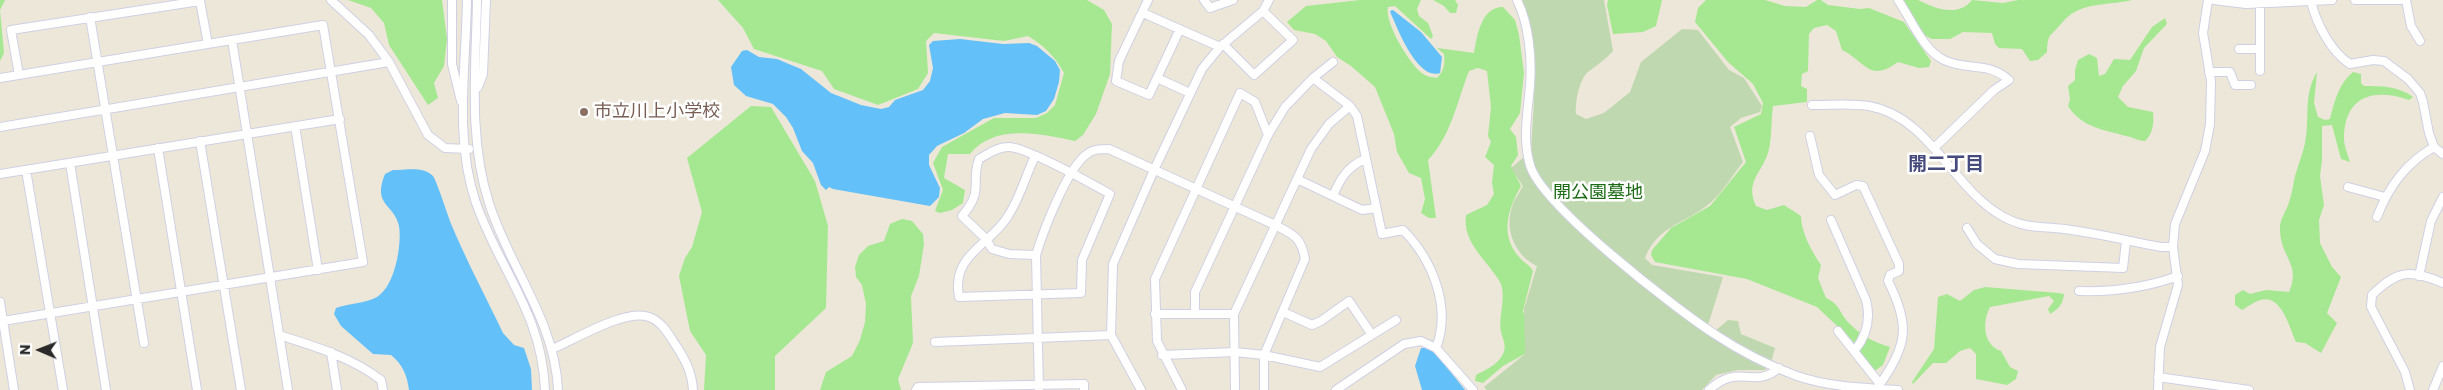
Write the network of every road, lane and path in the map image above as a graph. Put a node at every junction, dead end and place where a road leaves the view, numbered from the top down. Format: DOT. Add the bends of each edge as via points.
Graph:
graph roads {
  1 [pos="331,0"];
  2 [pos="452,0"];
  3 [pos="467,0"];
  4 [pos="477,0"];
  5 [pos="486,0"];
  6 [pos="1148,0"];
  7 [pos="1204,0"];
  8 [pos="1233,0"];
  9 [pos="1269,0"];
  10 [pos="1517,0"];
  11 [pos="1898,0"];
  12 [pos="2208,0"];
  13 [pos="2214,0"];
  14 [pos="2332,0"];
  15 [pos="2355,0"];
  16 [pos="2311,1"];
  17 [pos="2260,4"];
  18 [pos="1263,11"];
  19 [pos="1143,13"];
  20 [pos="90,17"];
  21 [pos="1180,29"];
  22 [pos="232,40"];
  23 [pos="2420,41"];
  24 [pos="208,44"];
  25 [pos="1221,45"];
  26 [pos="2239,49"];
  27 [pos="2259,49"];
  28 [pos="98,62"];
  29 [pos="389,62"];
  30 [pos="1332,62"];
  31 [pos="2260,71"];
  32 [pos="332,72"];
  33 [pos="2209,72"];
  34 [pos="19,75"];
  35 [pos="0,78"];
  36 [pos="1157,78"];
  37 [pos="1313,78"];
  38 [pos="2251,85"];
  39 [pos="239,88"];
  40 [pos="476,94"];
  41 [pos="1190,94"];
  42 [pos="1812,105"];
  43 [pos="1350,106"];
  44 [pos="106,109"];
  45 [pos="464,110"];
  46 [pos="340,119"];
  47 [pos="295,126"];
  48 [pos="0,127"];
  49 [pos="246,134"];
  50 [pos="1268,135"];
  51 [pos="1810,136"];
  52 [pos="200,142"];
  53 [pos="2434,147"];
  54 [pos="158,148"];
  55 [pos="1934,148"];
  56 [pos="464,149"];
  57 [pos="476,150"];
  58 [pos="2443,154"];
  59 [pos="113,156"];
  60 [pos="1034,156"];
  61 [pos="1365,159"];
  62 [pos="70,163"];
  63 [pos="26,170"];
  64 [pos="1154,170"];
  65 [pos="1071,173"];
  66 [pos="0,174"];
  67 [pos="1297,179"];
  68 [pos="2348,187"];
  69 [pos="1198,189"];
  70 [pos="1333,196"];
  71 [pos="2385,197"];
  72 [pos="2443,197"];
  73 [pos="1235,208"];
  74 [pos="1376,208"];
  75 [pos="2377,217"];
  76 [pos="1831,220"];
  77 [pos="1275,226"];
  78 [pos="1967,228"];
  79 [pos="986,239"];
  80 [pos="2126,240"];
  81 [pos="2173,246"];
  82 [pos="1036,255"];
  83 [pos="318,270"];
  84 [pos="2178,276"];
  85 [pos="2419,276"];
  86 [pos="270,278"];
  87 [pos="2443,282"];
  88 [pos="224,285"];
  89 [pos="2079,291"];
  90 [pos="181,292"];
  91 [pos="1036,294"];
  92 [pos="137,299"];
  93 [pos="0,302"];
  94 [pos="92,306"];
  95 [pos="1283,312"];
  96 [pos="1195,313"];
  97 [pos="49,314"];
  98 [pos="1155,314"];
  99 [pos="1234,314"];
  100 [pos="1396,320"];
  101 [pos="3,321"];
  102 [pos="1838,331"];
  103 [pos="279,335"];
  104 [pos="1111,335"];
  105 [pos="1372,335"];
  106 [pos="1038,339"];
  107 [pos="935,342"];
  108 [pos="144,343"];
  109 [pos="1436,348"];
  110 [pos="552,349"];
  111 [pos="1855,350"];
  112 [pos="331,352"];
  113 [pos="1235,352"];
  114 [pos="1162,355"];
  115 [pos="1264,355"];
  116 [pos="2443,366"];
  117 [pos="1779,368"];
  118 [pos="2158,377"];
  119 [pos="1879,386"];
  120 [pos="1039,387"];
  121 [pos="996,388"];
  122 [pos="1854,388"];
  123 [pos="14,390"];
  124 [pos="63,390"];
  125 [pos="106,390"];
  126 [pos="197,390"];
  127 [pos="241,390"];
  128 [pos="288,390"];
  129 [pos="337,390"];
  130 [pos="382,390"];
  131 [pos="545,390"];
  132 [pos="558,390"];
  133 [pos="693,390"];
  134 [pos="916,390"];
  135 [pos="1084,390"];
  136 [pos="1141,390"];
  137 [pos="1182,390"];
  138 [pos="1235,390"];
  139 [pos="1264,390"];
  140 [pos="1336,390"];
  141 [pos="1473,390"];
  142 [pos="1709,390"];
  143 [pos="1898,390"];
  144 [pos="2158,390"];
  145 [pos="2249,390"];
  146 [pos="2410,390"];
  147 [pos="2432,390"];
  1 -- 29 [label="street" via="369,35"];
  2 -- 45 [label="street" via="452,64"];
  3 -- 45 [label="street"];
  4 -- 40 [label="street"];
  5 -- 40 [label="street" via="483,74"];
  6 -- 19 [label="street"];
  7 -- 8 [label="street" via="1210,8"];
  9 -- 18 [label="street"];
  10 -- 117 [label="street" via="1525,19 1530,72 1526,142 1529,164 1539,182 1596,240 1654,289 1716,335"];
  11 -- 55 [label="street" via="1933,53 1953,63 1990,68 2009,80 1994,90"];
  12 -- 33 [label="street" via="2203,33"];
  13 -- 17 [label="street"];
  14 -- 16 [label="street"];
  15 -- 23 [label="street" via="2406,0 2411,26"];
  16 -- 17 [label="street"];
  16 -- 53 [label="street" via="2314,15 2340,57 2350,64 2384,61 2415,87 2423,102"];
  17 -- 27 [label="street"];
  18 -- 25 [label="street"];
  18 -- 25 [label="street" via="1293,40 1254,75"];
  19 -- 21 [label="street"];
  19 -- 36 [label="street" via="1119,61 1116,80 1149,95"];
  20 -- 24 [label="street" via="200,1"];
  20 -- 28 [label="street"];
  20 -- 34 [label="street" via="11,30"];
  21 -- 25 [label="street"];
  21 -- 36 [label="street"];
  22 -- 24 [label="street"];
  22 -- 32 [label="street" via="323,25"];
  22 -- 39 [label="street"];
  24 -- 28 [label="street"];
  25 -- 41 [label="street" via="1202,69"];
  26 -- 27 [label="street"];
  27 -- 31 [label="street"];
  28 -- 34 [label="street"];
  28 -- 44 [label="street"];
  29 -- 32 [label="street"];
  29 -- 56 [label="street" via="428,135 445,148"];
  30 -- 37 [label="street"];
  32 -- 39 [label="street"];
  32 -- 46 [label="street"];
  33 -- 38 [label="street" via="2230,72 2235,85"];
  33 -- 81 [label="street" via="2212,108 2205,151 2179,213"];
  34 -- 35 [label="street"];
  36 -- 41 [label="street"];
  37 -- 43 [label="street"];
  37 -- 50 [label="street" via="1285,107"];
  39 -- 44 [label="street"];
  39 -- 49 [label="street"];
  40 -- 57 [label="street"];
  41 -- 64 [label="street"];
  42 -- 55 [label="street" via="1870,106 1885,111"];
  43 -- 61 [label="street" via="1357,116"];
  43 -- 67 [label="street" via="1320,135"];
  44 -- 48 [label="street"];
  44 -- 59 [label="street"];
  45 -- 56 [label="street"];
  46 -- 47 [label="street"];
  46 -- 83 [label="street" via="363,262"];
  47 -- 49 [label="street"];
  47 -- 83 [label="street"];
  49 -- 52 [label="street"];
  49 -- 86 [label="street"];
  50 -- 69 [label="street" via="1255,102 1240,93"];
  50 -- 73 [label="street"];
  51 -- 119 [label="street" via="1819,174 1835,195 1856,185 1863,186 1899,264 1899,271 1890,275 1888,281 1900,305 1904,340"];
  52 -- 54 [label="street"];
  52 -- 88 [label="street"];
  53 -- 58 [label="street"];
  53 -- 71 [label="street" via="2403,170"];
  54 -- 59 [label="street"];
  54 -- 90 [label="street"];
  55 -- 80 [label="street" via="1984,204 2018,224"];
  56 -- 57 [label="street"];
  56 -- 131 [label="street" via="476,203 535,330"];
  57 -- 110 [label="street" via="489,204"];
  59 -- 62 [label="street"];
  59 -- 92 [label="street"];
  60 -- 65 [label="street"];
  60 -- 79 [label="street" via="1008,217"];
  60 -- 79 [label="street" via="1009,146 979,159 974,201 962,216"];
  61 -- 70 [label="street" via="1354,164 1341,177"];
  61 -- 74 [label="street"];
  62 -- 63 [label="street"];
  62 -- 94 [label="street"];
  63 -- 66 [label="street"];
  63 -- 97 [label="street"];
  64 -- 65 [label="street" via="1109,149 1100,149 1085,155"];
  64 -- 69 [label="street"];
  64 -- 104 [label="street" via="1113,264"];
  65 -- 82 [label="street" via="1040,239"];
  65 -- 91 [label="street" via="1110,194 1082,260 1081,293"];
  67 -- 70 [label="street"];
  67 -- 77 [label="street"];
  68 -- 71 [label="street"];
  69 -- 73 [label="street"];
  69 -- 98 [label="street" via="1155,279"];
  70 -- 74 [label="street" via="1362,210"];
  71 -- 75 [label="street"];
  72 -- 85 [label="street" via="2431,221"];
  73 -- 77 [label="street"];
  73 -- 96 [label="street" via="1195,292"];
  74 -- 109 [label="street" via="1382,234 1403,230 1418,245 1430,265 1441,312"];
  76 -- 111 [label="street" via="1870,313 1867,331"];
  77 -- 95 [label="street" via="1296,236 1305,260"];
  77 -- 99 [label="street"];
  78 -- 80 [label="street" via="1985,254 1995,260 2018,264 2123,268"];
  79 -- 82 [label="street" via="998,252"];
  79 -- 91 [label="street" via="970,252 958,288 959,298"];
  80 -- 81 [label="street" via="2161,247"];
  81 -- 84 [label="street"];
  82 -- 91 [label="street"];
  83 -- 86 [label="street"];
  84 -- 89 [label="street" via="2153,286 2112,292"];
  84 -- 118 [label="street" via="2177,295 2160,347"];
  85 -- 87 [label="street"];
  85 -- 146 [label="street" via="2401,273 2372,295 2371,301 2382,330 2405,372"];
  86 -- 88 [label="street"];
  86 -- 103 [label="street"];
  88 -- 90 [label="street"];
  88 -- 127 [label="street"];
  90 -- 92 [label="street"];
  90 -- 126 [label="street"];
  91 -- 106 [label="street"];
  92 -- 94 [label="street"];
  92 -- 108 [label="street"];
  93 -- 101 [label="street"];
  94 -- 97 [label="street"];
  94 -- 125 [label="street"];
  95 -- 105 [label="street" via="1312,325 1350,301"];
  95 -- 115 [label="street"];
  96 -- 98 [label="street"];
  96 -- 99 [label="street"];
  97 -- 101 [label="street"];
  97 -- 124 [label="street"];
  98 -- 114 [label="street" via="1157,341"];
  99 -- 113 [label="street"];
  100 -- 105 [label="street"];
  101 -- 123 [label="street"];
  102 -- 111 [label="street"];
  103 -- 112 [label="street"];
  103 -- 128 [label="street"];
  104 -- 106 [label="street"];
  104 -- 136 [label="street"];
  105 -- 115 [label="street" via="1320,367"];
  106 -- 107 [label="street"];
  106 -- 120 [label="street"];
  109 -- 140 [label="street" via="1421,341 1404,344"];
  109 -- 141 [label="street"];
  110 -- 132 [label="street"];
  110 -- 133 [label="street" via="626,317 641,314 666,329 688,365"];
  111 -- 119 [label="street"];
  112 -- 129 [label="street"];
  112 -- 130 [label="street" via="372,373 381,380"];
  113 -- 114 [label="street"];
  113 -- 115 [label="street"];
  113 -- 138 [label="street"];
  114 -- 137 [label="street"];
  115 -- 139 [label="street"];
  116 -- 147 [label="street"];
  117 -- 122 [label="street" via="1820,382"];
  117 -- 142 [label="street" via="1763,378 1730,376"];
  118 -- 144 [label="street"];
  118 -- 145 [label="street"];
  119 -- 122 [label="street"];
  119 -- 143 [label="street"];
  120 -- 121 [label="street"];
  120 -- 135 [label="street" via="1084,384"];
  121 -- 134 [label="street" via="918,387"];
}
